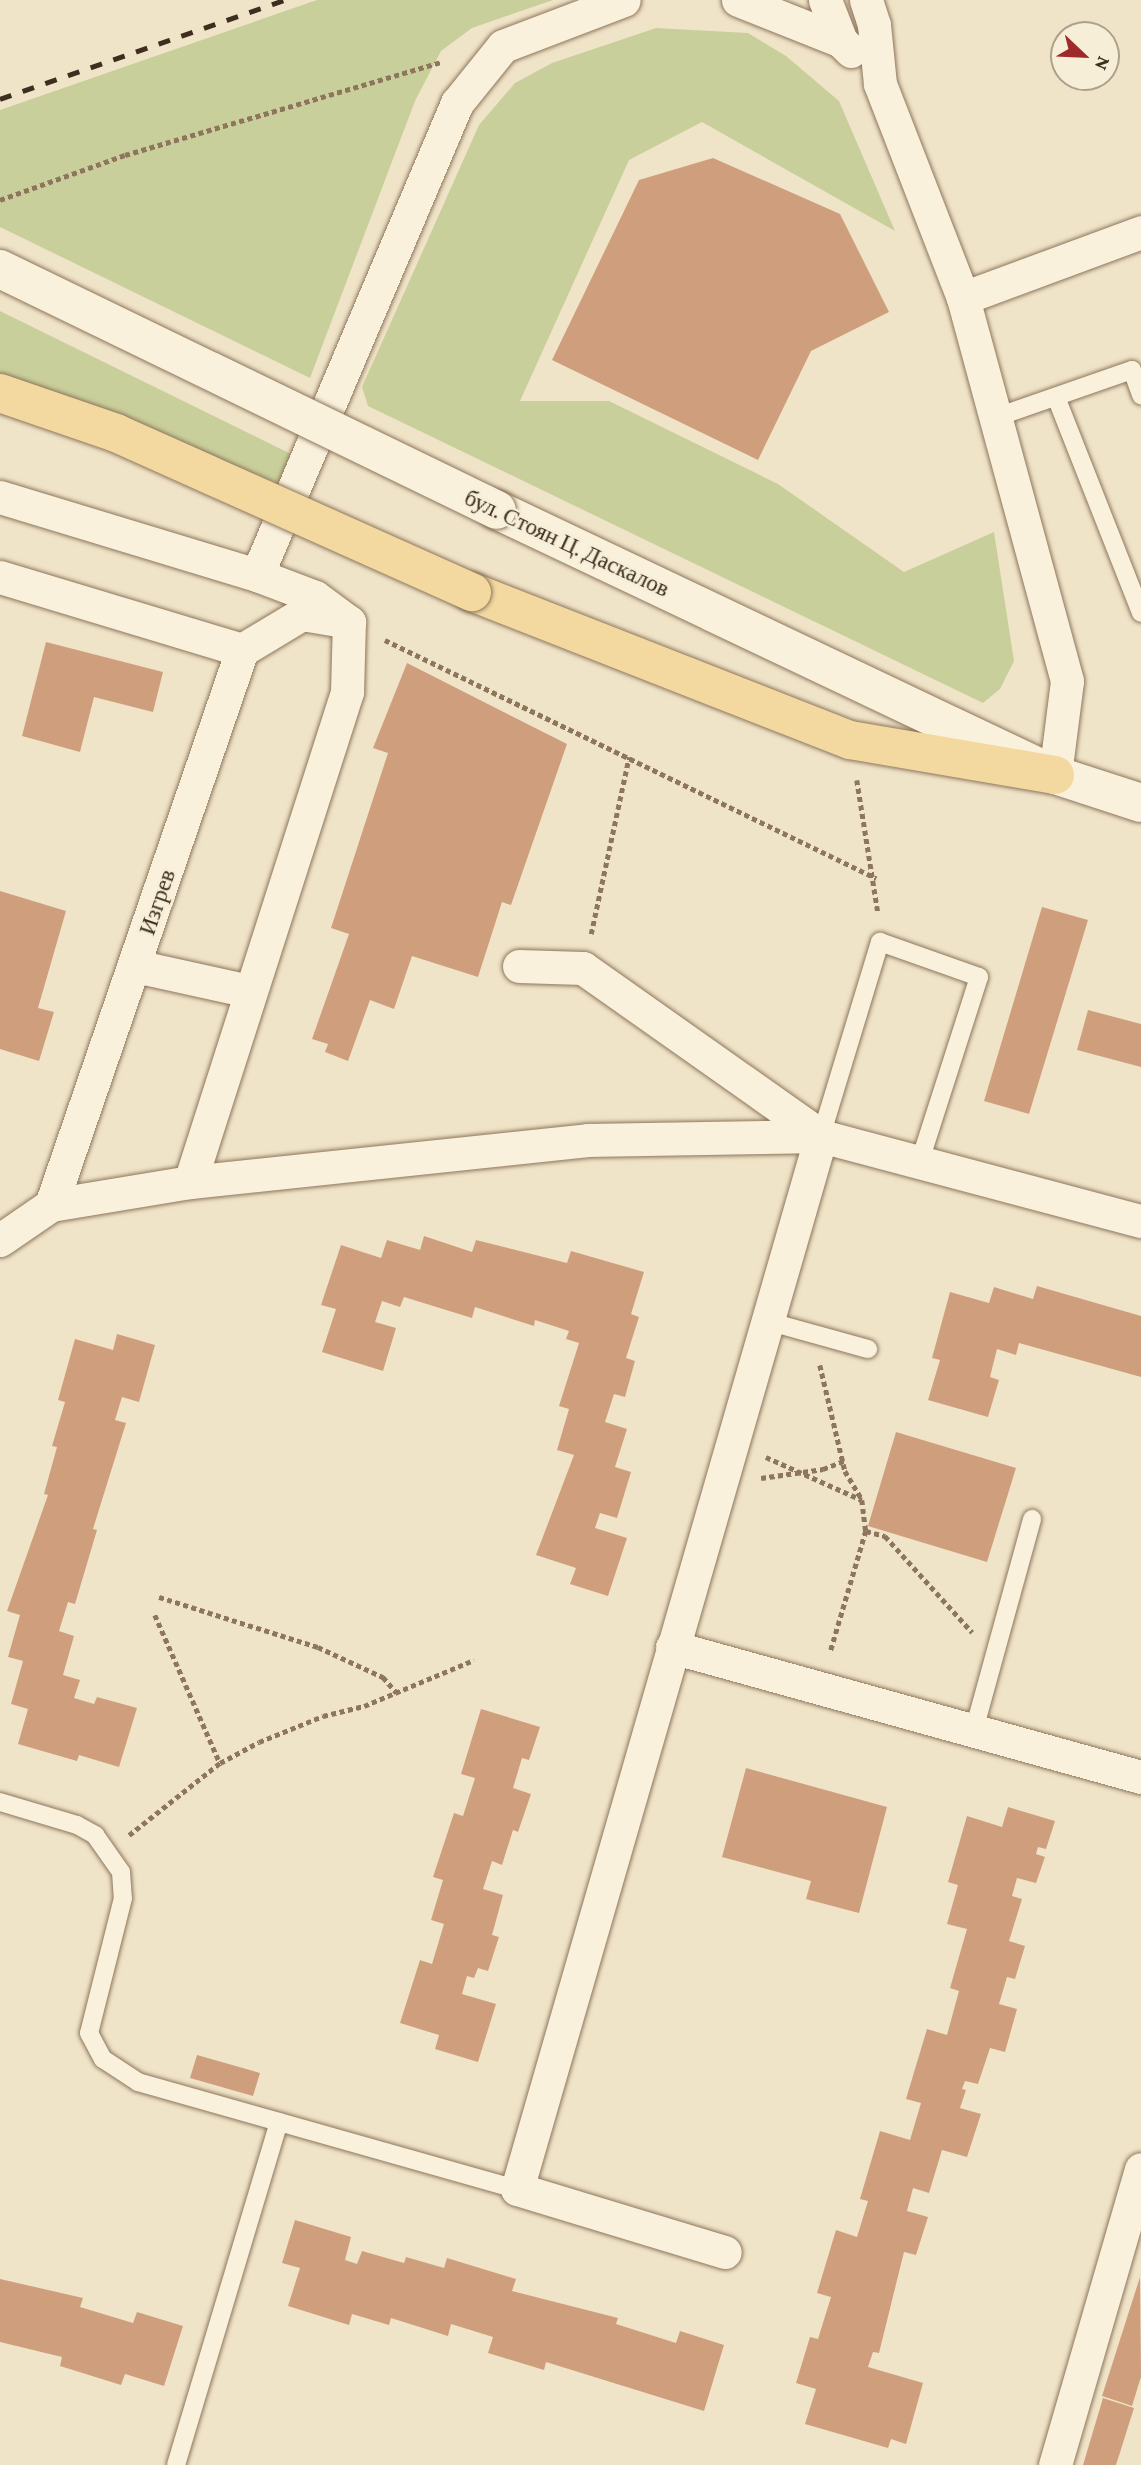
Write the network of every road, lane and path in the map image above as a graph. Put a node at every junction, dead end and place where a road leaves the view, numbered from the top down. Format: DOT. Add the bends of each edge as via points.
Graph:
graph roads {
  1 [pos="624,0"];
  2 [pos="737,0"];
  3 [pos="825,0"];
  4 [pos="874,8"];
  5 [pos="841,41"];
  6 [pos="503,46"];
  7 [pos="880,84"];
  8 [pos="0,200"];
  9 [pos="1141,232"];
  10 [pos="0,269"];
  11 [pos="962,298"];
  12 [pos="0,393"];
  13 [pos="1141,395"];
  14 [pos="1056,397"];
  15 [pos="995,418"];
  16 [pos="0,497"];
  17 [pos="257,575"];
  18 [pos="0,577"];
  19 [pos="1141,613"];
  20 [pos="349,622"];
  21 [pos="242,650"];
  22 [pos="850,740"];
  23 [pos="629,757"];
  24 [pos="1055,775"];
  25 [pos="1141,803"];
  26 [pos="876,878"];
  27 [pos="880,942"];
  28 [pos="135,966"];
  29 [pos="519,966"];
  30 [pos="583,968"];
  31 [pos="249,991"];
  32 [pos="821,1136"];
  33 [pos="920,1161"];
  34 [pos="190,1182"];
  35 [pos="51,1205"];
  36 [pos="1141,1221"];
  37 [pos="0,1240"];
  38 [pos="767,1321"];
  39 [pos="813,1334"];
  40 [pos="867,1349"];
  41 [pos="731,1442"];
  42 [pos="845,1460"];
  43 [pos="799,1472"];
  44 [pos="720,1480"];
  45 [pos="862,1500"];
  46 [pos="1032,1519"];
  47 [pos="866,1531"];
  48 [pos="159,1597"];
  49 [pos="155,1615"];
  50 [pos="672,1647"];
  51 [pos="993,1656"];
  52 [pos="474,1660"];
  53 [pos="820,1688"];
  54 [pos="397,1693"];
  55 [pos="974,1730"];
  56 [pos="220,1763"];
  57 [pos="1141,1777"];
  58 [pos="0,1802"];
  59 [pos="109,1852"];
  60 [pos="279,2122"];
  61 [pos="1141,2169"];
  62 [pos="517,2189"];
  63 [pos="725,2252"];
  64 [pos="176,2465"];
  65 [pos="1055,2465"];
  1 -- 6 [label="street"];
  2 -- 5 [label="street"];
  3 -- 5 [label="street"];
  4 -- 7 [label="street"];
  5 -- 7 [label="street"];
  6 -- 8 [label="path" via="125,155"];
  6 -- 17 [label="street" via="457,103"];
  7 -- 11 [label="street"];
  9 -- 11 [label="street"];
  10 -- 24 [label="street, бул. Стоян Ц. Даскалов, bridge"];
  11 -- 15 [label="street"];
  12 -- 22 [label="main road, bridge" via="116,433 472,593"];
  13 -- 14 [label="lane" via="1132,370"];
  14 -- 15 [label="lane"];
  14 -- 19 [label="lane"];
  15 -- 24 [label="street" via="1067,681"];
  16 -- 17 [label="street"];
  17 -- 20 [label="street" via="315,597"];
  18 -- 21 [label="street"];
  20 -- 21 [label="street" via="302,614"];
  20 -- 23 [label="path"];
  20 -- 31 [label="street" via="347,692"];
  21 -- 28 [label="street, Изгрев"];
  22 -- 24 [label="main road"];
  22 -- 26 [label="path"];
  23 -- 26 [label="path"];
  23 -- 30 [label="path"];
  24 -- 25 [label="street, бул. Стоян Ц. Даскалов"];
  26 -- 27 [label="path"];
  27 -- 32 [label="lane"];
  27 -- 33 [label="lane" via="979,977"];
  28 -- 31 [label="street"];
  28 -- 35 [label="street, Изгрев"];
  29 -- 30 [label="street"];
  30 -- 32 [label="street"];
  31 -- 34 [label="street"];
  32 -- 33 [label="street"];
  32 -- 34 [label="street" via="588,1140"];
  32 -- 38 [label="street"];
  33 -- 36 [label="street"];
  34 -- 35 [label="street"];
  35 -- 37 [label="street"];
  38 -- 39 [label="lane"];
  38 -- 41 [label="street"];
  39 -- 40 [label="lane"];
  39 -- 42 [label="path"];
  41 -- 43 [label="path"];
  41 -- 44 [label="street"];
  42 -- 43 [label="path"];
  42 -- 45 [label="path" via="845,1471"];
  43 -- 44 [label="path"];
  43 -- 45 [label="path"];
  44 -- 50 [label="street"];
  45 -- 47 [label="path"];
  46 -- 51 [label="lane"];
  47 -- 51 [label="path" via="885,1536"];
  47 -- 53 [label="path"];
  48 -- 54 [label="path" via="318,1647 383,1677"];
  49 -- 56 [label="path"];
  50 -- 53 [label="street"];
  50 -- 62 [label="street"];
  51 -- 55 [label="lane"];
  52 -- 54 [label="path"];
  53 -- 55 [label="street"];
  54 -- 56 [label="path" via="291,1727"];
  55 -- 57 [label="street"];
  56 -- 59 [label="path"];
  58 -- 59 [label="lane" via="77,1825 96,1835"];
  59 -- 60 [label="lane" via="121,1872 123,1898 89,2033 103,2059 138,2082"];
  60 -- 62 [label="lane"];
  60 -- 64 [label="lane"];
  61 -- 65 [label="street"];
  62 -- 63 [label="street"];
}
